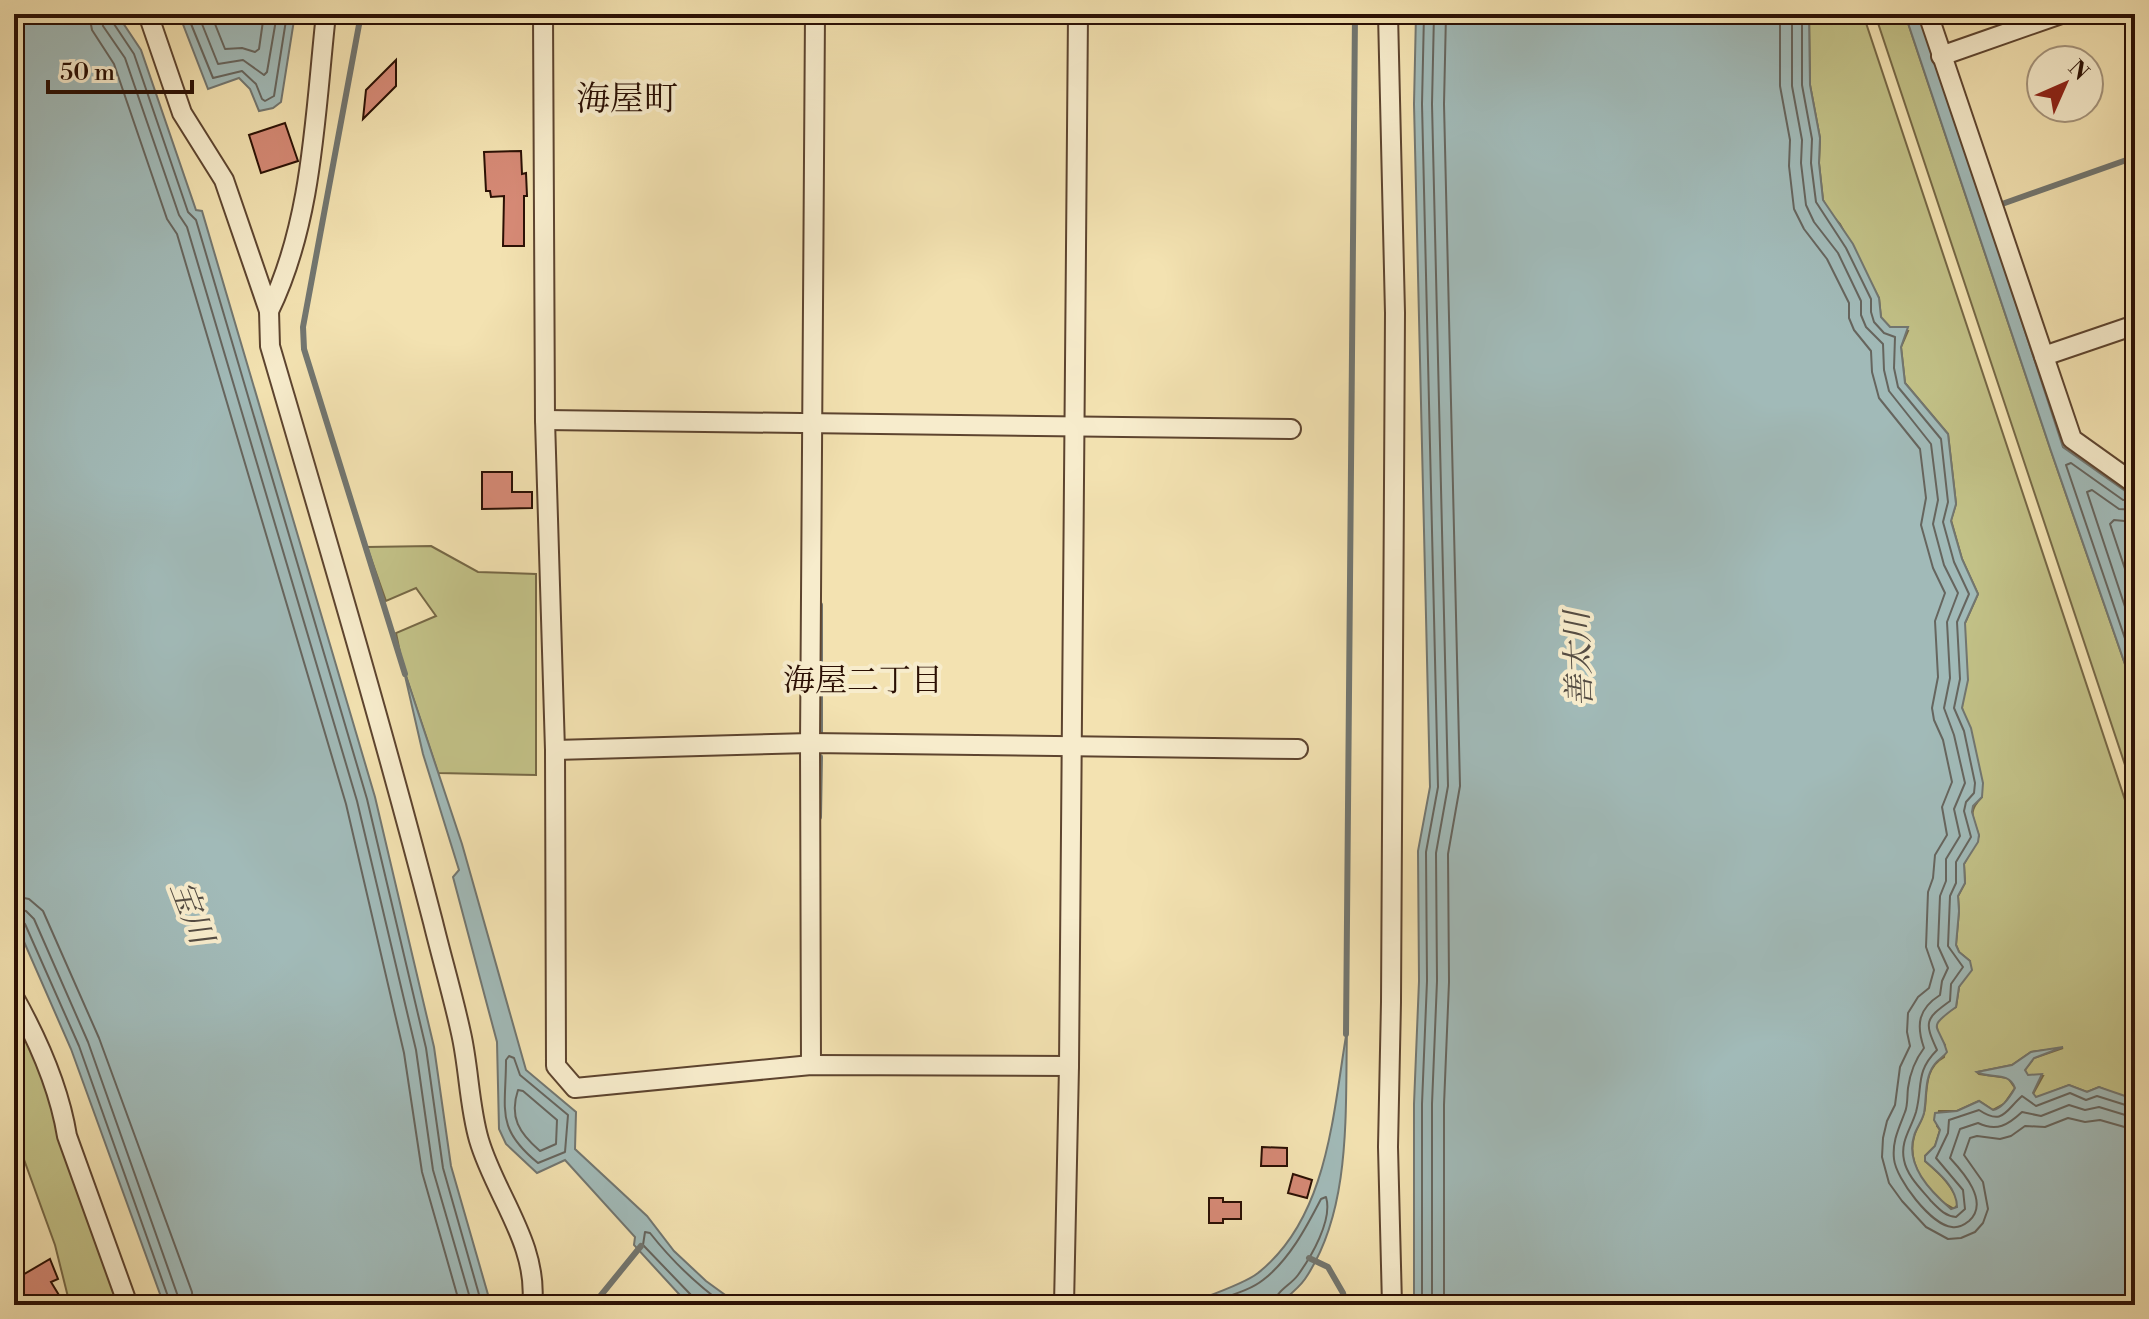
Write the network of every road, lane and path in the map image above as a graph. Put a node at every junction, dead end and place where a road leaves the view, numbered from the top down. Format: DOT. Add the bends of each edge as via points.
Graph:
graph roads {
  1 [pos="148,14"];
  2 [pos="326,14"];
  3 [pos="543,14"];
  4 [pos="815,14"];
  5 [pos="1078,14"];
  6 [pos="1388,14"];
  7 [pos="1928,14"];
  8 [pos="2061,14"];
  9 [pos="1941,56"];
  10 [pos="269,311"];
  11 [pos="2135,325"];
  12 [pos="2044,356"];
  13 [pos="545,420"];
  14 [pos="812,424"];
  15 [pos="1075,427"];
  16 [pos="1291,429"];
  17 [pos="2135,484"];
  18 [pos="810,743"];
  19 [pos="1071,746"];
  20 [pos="1298,749"];
  21 [pos="555,750"];
  22 [pos="14,997"];
  23 [pos="811,1065"];
  24 [pos="1069,1066"];
  25 [pos="128,1305"];
  26 [pos="532,1305"];
  27 [pos="1064,1305"];
  28 [pos="1392,1305"];
  1 -- 10 [label="street" via="182,113 224,180"];
  2 -- 10 [label="street" via="307,181 284,279"];
  3 -- 13 [label="street"];
  4 -- 14 [label="street"];
  5 -- 15 [label="street"];
  6 -- 28 [label="street" via="1395,313 1388,1147"];
  7 -- 9 [label="street"];
  8 -- 9 [label="street"];
  9 -- 12 [label="street"];
  10 -- 26 [label="street" via="270,346 462,1035 478,1138 528,1261"];
  11 -- 12 [label="street"];
  12 -- 17 [label="street" via="2072,439"];
  13 -- 14 [label="street"];
  13 -- 21 [label="street"];
  14 -- 15 [label="street"];
  14 -- 18 [label="street"];
  15 -- 16 [label="street"];
  15 -- 19 [label="street"];
  18 -- 19 [label="street"];
  18 -- 21 [label="street"];
  18 -- 23 [label="street"];
  19 -- 20 [label="street"];
  19 -- 24 [label="street"];
  21 -- 23 [label="street" via="556,1066 575,1088"];
  22 -- 25 [label="street" via="46,1064"];
  23 -- 24 [label="street"];
  24 -- 27 [label="street"];
}
